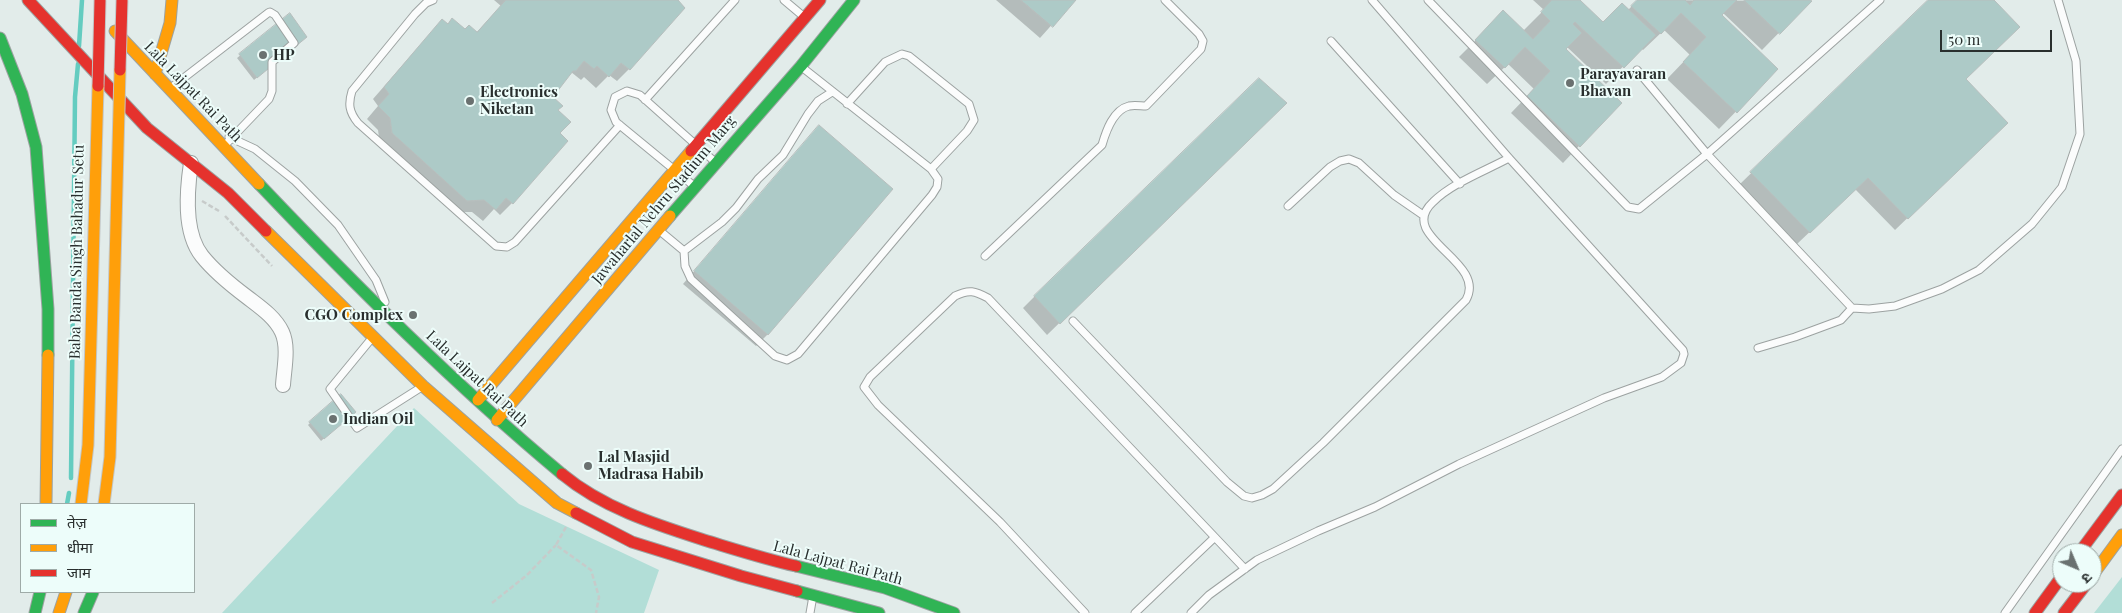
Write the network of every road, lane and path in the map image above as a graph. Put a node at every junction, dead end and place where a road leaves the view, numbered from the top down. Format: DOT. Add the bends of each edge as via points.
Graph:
graph roads {
  1 [pos="28,0"];
  2 [pos="88,0"];
  3 [pos="100,0"];
  4 [pos="122,0"];
  5 [pos="172,0"];
  6 [pos="433,0"];
  7 [pos="735,0"];
  8 [pos="784,0"];
  9 [pos="820,0"];
  10 [pos="854,0"];
  11 [pos="1165,0"];
  12 [pos="1372,0"];
  13 [pos="1428,0"];
  14 [pos="1880,0"];
  15 [pos="2058,0"];
  16 [pos="806,18"];
  17 [pos="0,38"];
  18 [pos="1332,41"];
  19 [pos="800,66"];
  20 [pos="1637,70"];
  21 [pos="155,74"];
  22 [pos="170,89"];
  23 [pos="832,92"];
  24 [pos="645,100"];
  25 [pos="847,104"];
  26 [pos="620,125"];
  27 [pos="228,142"];
  28 [pos="696,145"];
  29 [pos="1706,154"];
  30 [pos="1509,158"];
  31 [pos="715,162"];
  32 [pos="191,163"];
  33 [pos="931,169"];
  34 [pos="675,171"];
  35 [pos="1460,184"];
  36 [pos="694,187"];
  37 [pos="186,192"];
  38 [pos="1288,206"];
  39 [pos="1423,215"];
  40 [pos="658,230"];
  41 [pos="684,251"];
  42 [pos="985,256"];
  43 [pos="272,266"];
  44 [pos="1852,308"];
  45 [pos="393,321"];
  46 [pos="1073,321"];
  47 [pos="373,336"];
  48 [pos="1758,348"];
  49 [pos="284,385"];
  50 [pos="423,386"];
  51 [pos="478,400"];
  52 [pos="497,420"];
  53 [pos="2122,449"];
  54 [pos="2122,495"];
  55 [pos="46,503"];
  56 [pos="81,503"];
  57 [pos="104,503"];
  58 [pos="573,512"];
  59 [pos="2122,535"];
  60 [pos="1214,538"];
  61 [pos="2086,543"];
  62 [pos="556,545"];
  63 [pos="2102,562"];
  64 [pos="1245,569"];
  65 [pos="2052,590"];
  66 [pos="40,593"];
  67 [pos="66,593"];
  68 [pos="93,593"];
  69 [pos="2079,593"];
  70 [pos="813,595"];
  71 [pos="492,603"];
  72 [pos="34,613"];
  73 [pos="59,613"];
  74 [pos="84,613"];
  75 [pos="596,613"];
  76 [pos="810,613"];
  77 [pos="879,613"];
  78 [pos="954,613"];
  79 [pos="1086,613"];
  80 [pos="1135,613"];
  81 [pos="1191,613"];
  82 [pos="2005,613"];
  83 [pos="2035,613"];
  84 [pos="2064,613"];
  1 -- 32 [label="main road, bridge" via="147,128"];
  2 -- 21 [label="main road, Lala Lajpat Rai Path, bridge"];
  3 -- 56 [label="main road, Baba Banda Singh Bahadur Setu, bridge" via="88,445"];
  4 -- 57 [label="main road, bridge" via="110,457"];
  5 -- 21 [label="main road" via="170,23"];
  6 -- 26 [label="lane" via="415,14 352,91 349,105 358,123 496,246 507,247 515,242"];
  7 -- 24 [label="lane"];
  8 -- 16 [label="lane"];
  9 -- 16 [label="main road, Jawaharlal Nehru Stadium Marg"];
  10 -- 19 [label="main road, Jawaharlal Nehru Stadium Marg"];
  11 -- 42 [label="lane" via="1200,34 1203,41 1201,49 1146,106 1128,106 1121,110 1107,127 1102,145"];
  12 -- 30 [label="lane"];
  13 -- 29 [label="lane" via="1630,208 1639,209"];
  14 -- 29 [label="lane"];
  15 -- 44 [label="lane" via="2076,61 2080,134 2062,187 2032,224 1979,270 1942,289 1896,306"];
  16 -- 28 [label="main road, Jawaharlal Nehru Stadium Marg"];
  17 -- 55 [label="main road" via="22,94 36,147 48,309"];
  18 -- 35 [label="lane"];
  19 -- 23 [label="lane"];
  19 -- 31 [label="main road, Jawaharlal Nehru Stadium Marg"];
  20 -- 29 [label="lane"];
  21 -- 22 [label="main road, Lala Lajpat Rai Path"];
  22 -- 27 [label="main road, Lala Lajpat Rai Path" via="206,126"];
  22 -- 27 [label="lane" via="268,13 273,13 294,42 272,62 272,91 266,104"];
  23 -- 25 [label="lane"];
  23 -- 41 [label="lane" via="813,108 783,155 758,179 736,208"];
  24 -- 26 [label="lane" via="632,92 623,92 615,97 611,114"];
  24 -- 28 [label="lane"];
  25 -- 33 [label="lane"];
  25 -- 33 [label="lane" via="885,62 894,56 909,56 969,104 973,114 974,120 966,131"];
  26 -- 34 [label="lane"];
  27 -- 45 [label="main road, Lala Lajpat Rai Path"];
  27 -- 45 [label="lane" via="255,149 295,181 338,226 376,280"];
  28 -- 31 [label="lane"];
  28 -- 34 [label="main road, Jawaharlal Nehru Stadium Marg"];
  29 -- 44 [label="lane"];
  30 -- 35 [label="lane"];
  30 -- 64 [label="lane" via="1683,350 1681,363 1662,377 1604,398 1459,464 1375,508 1318,530"];
  31 -- 36 [label="main road, Jawaharlal Nehru Stadium Marg"];
  32 -- 37 [label="street"];
  32 -- 47 [label="main road" via="228,193"];
  33 -- 41 [label="lane" via="938,179 932,195 798,354 787,360 775,356 691,280 685,266"];
  34 -- 36 [label="lane"];
  34 -- 51 [label="main road, Jawaharlal Nehru Stadium Marg"];
  35 -- 39 [label="lane" via="1431,203"];
  36 -- 40 [label="main road, Jawaharlal Nehru Stadium Marg"];
  37 -- 43 [label="path" via="219,210"];
  37 -- 49 [label="street" via="192,232 201,255 270,316 282,333 285,343"];
  38 -- 39 [label="lane" via="1330,168 1349,159 1359,163 1394,195"];
  39 -- 46 [label="lane" via="1423,224 1428,232 1470,282 1466,300 1323,443 1273,489 1262,495 1244,496 1227,482"];
  40 -- 41 [label="lane"];
  40 -- 52 [label="main road, Jawaharlal Nehru Stadium Marg"];
  44 -- 48 [label="lane" via="1840,320"];
  45 -- 51 [label="main road, Lala Lajpat Rai Path"];
  47 -- 50 [label="main road"];
  47 -- 50 [label="lane" via="330,389 356,428"];
  50 -- 58 [label="main road" via="558,503"];
  51 -- 52 [label="main road, Lala Lajpat Rai Path"];
  52 -- 78 [label="main road, Lala Lajpat Rai Path" via="570,481 607,504 649,523 765,559 885,588"];
  53 -- 82 [label="lane"];
  54 -- 61 [label="main road"];
  58 -- 62 [label="path"];
  58 -- 70 [label="main road" via="632,542"];
  59 -- 63 [label="main road"];
  60 -- 64 [label="lane"];
  60 -- 79 [label="lane" via="988,298 975,290 955,296 865,382 864,387 878,405 1000,522"];
  60 -- 80 [label="lane"];
  62 -- 71 [label="path" via="527,576"];
  62 -- 75 [label="path" via="591,570 599,597"];
  64 -- 81 [label="lane" via="1209,595"];
  65 -- 83 [label="main road"];
  66 -- 72 [label="main road"];
  67 -- 73 [label="main road"];
  68 -- 74 [label="main road"];
  69 -- 84 [label="main road"];
  70 -- 76 [label="lane"];
  70 -- 77 [label="main road"];
}
